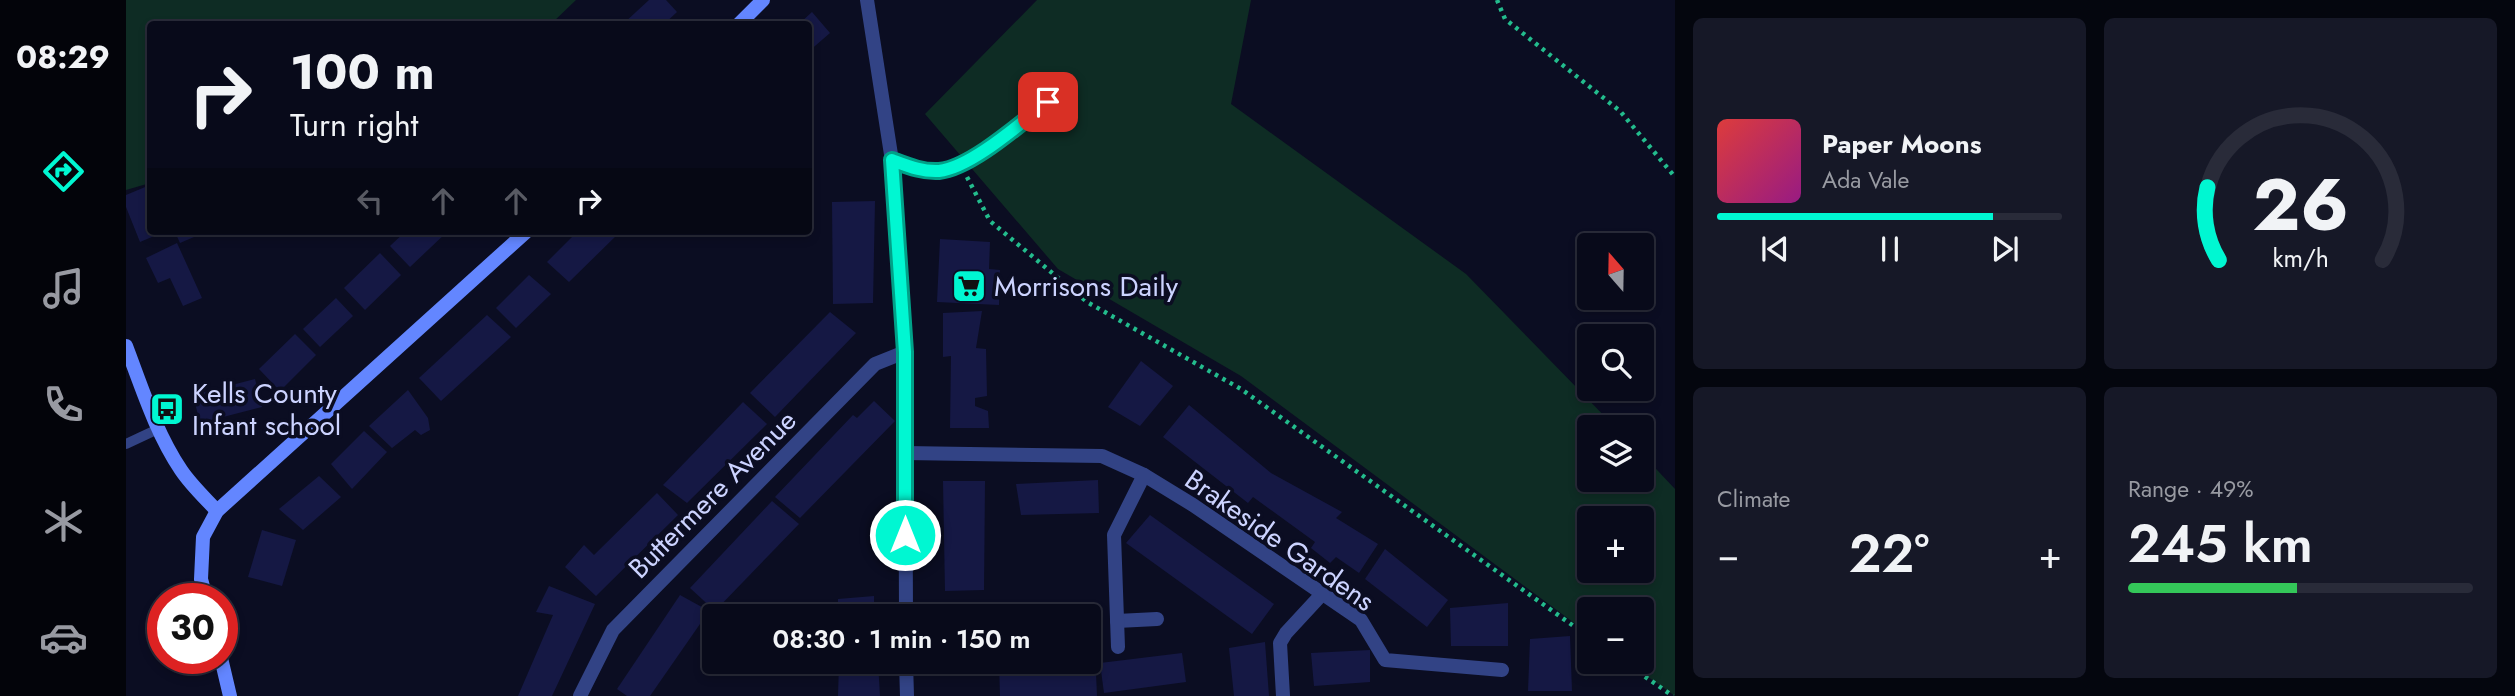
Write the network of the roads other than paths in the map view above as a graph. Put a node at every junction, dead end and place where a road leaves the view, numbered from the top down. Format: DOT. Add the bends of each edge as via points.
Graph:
graph roads {
  1 [pos="763,0"];
  2 [pos="867,0"];
  3 [pos="742,21"];
  4 [pos="1048,102"];
  5 [pos="892,160"];
  6 [pos="523,235"];
  7 [pos="126,346"];
  8 [pos="905,352"];
  9 [pos="158,429"];
  10 [pos="126,444"];
  11 [pos="905,453"];
  12 [pos="1144,475"];
  13 [pos="217,511"];
  14 [pos="202,583"];
  15 [pos="1323,593"];
  16 [pos="906,604"];
  17 [pos="1157,619"];
  18 [pos="1117,621"];
  19 [pos="1118,647"];
  20 [pos="1502,670"];
  21 [pos="225,674"];
  22 [pos="906,674"];
  23 [pos="230,696"];
  24 [pos="580,696"];
  25 [pos="907,696"];
  26 [pos="1283,696"];
  1 -- 3 [label="street"];
  2 -- 5 [label="street"];
  4 -- 5 [label="lane" via="961,165 921,171"];
  5 -- 8 [label="street"];
  6 -- 13 [label="street"];
  7 -- 9 [label="street"];
  8 -- 11 [label="street"];
  8 -- 24 [label="street, Buttermere Avenue" via="875,364 613,630"];
  9 -- 10 [label="lane"];
  9 -- 13 [label="street" via="183,473"];
  11 -- 12 [label="street, Brakeside Gardens" via="1102,456"];
  11 -- 16 [label="street"];
  12 -- 15 [label="street, Brakeside Gardens"];
  12 -- 18 [label="street, Brakeside Gardens" via="1114,535"];
  13 -- 14 [label="street" via="203,537"];
  15 -- 20 [label="street, Brakeside Gardens" via="1361,620 1385,660"];
  15 -- 26 [label="street" via="1280,643"];
  17 -- 18 [label="street"];
  18 -- 19 [label="street, Brakeside Gardens"];
  21 -- 23 [label="street"];
  22 -- 25 [label="street"];
}
